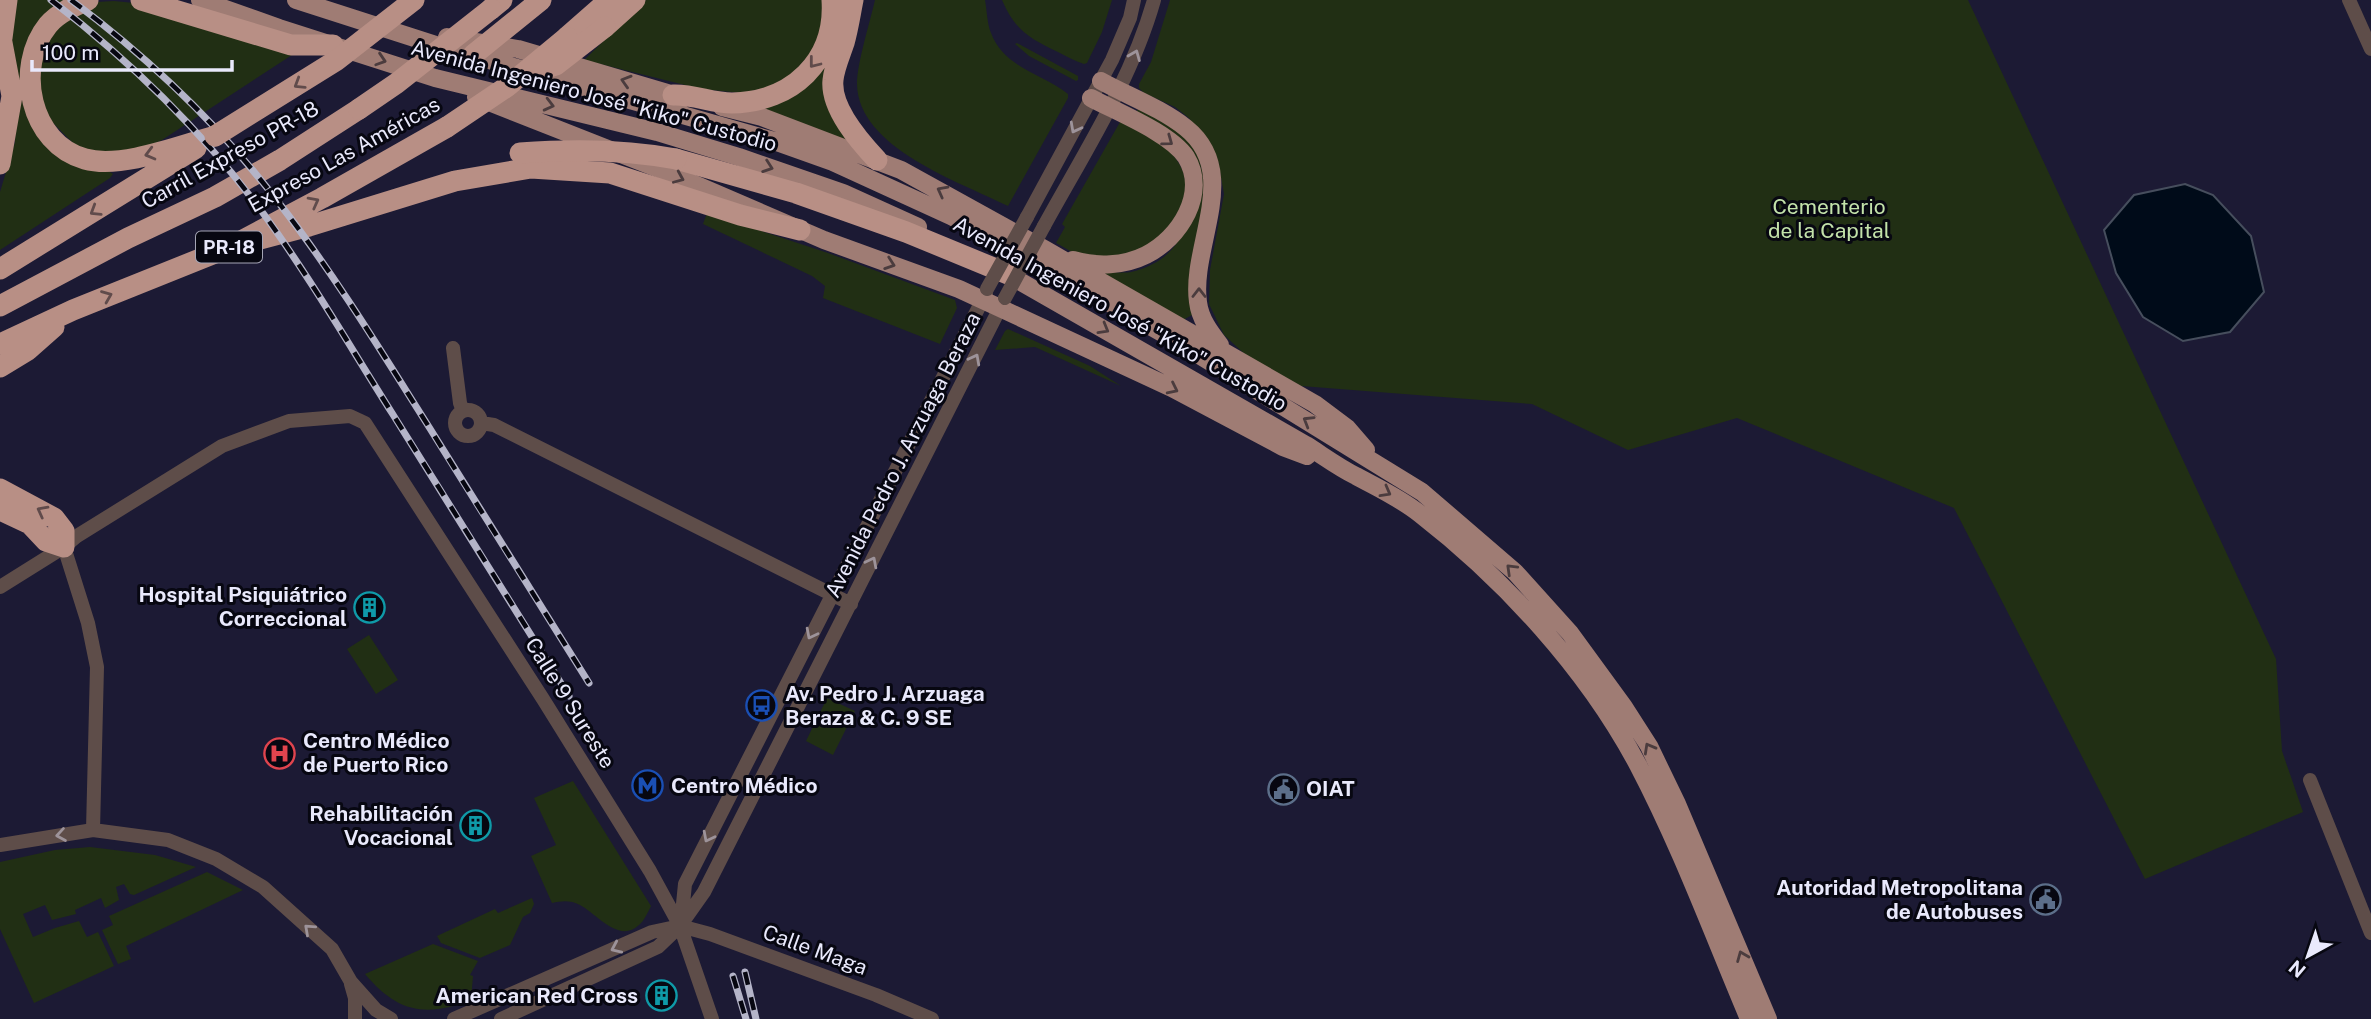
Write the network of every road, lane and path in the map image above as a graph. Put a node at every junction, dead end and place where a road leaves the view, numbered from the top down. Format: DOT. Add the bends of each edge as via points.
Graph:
graph roads {
  1 [pos="6,0"];
  2 [pos="88,0"];
  3 [pos="141,0"];
  4 [pos="200,0"];
  5 [pos="296,0"];
  6 [pos="414,0"];
  7 [pos="541,0"];
  8 [pos="609,0"];
  9 [pos="635,0"];
  10 [pos="832,0"];
  11 [pos="853,0"];
  12 [pos="1134,0"];
  13 [pos="1154,0"];
  14 [pos="2349,0"];
  15 [pos="497,4"];
  16 [pos="1,35"];
  17 [pos="333,45"];
  18 [pos="2371,49"];
  19 [pos="480,50"];
  20 [pos="435,78"];
  21 [pos="515,80"];
  22 [pos="1101,81"];
  23 [pos="1118,90"];
  24 [pos="673,95"];
  25 [pos="1091,99"];
  26 [pos="1109,108"];
  27 [pos="215,136"];
  28 [pos="877,160"];
  29 [pos="0,164"];
  30 [pos="309,226"];
  31 [pos="800,230"];
  32 [pos="230,247"];
  33 [pos="1044,248"];
  34 [pos="0,269"];
  35 [pos="1008,274"];
  36 [pos="984,295"];
  37 [pos="1002,304"];
  38 [pos="0,306"];
  39 [pos="73,310"];
  40 [pos="0,344"];
  41 [pos="453,348"];
  42 [pos="1226,353"];
  43 [pos="0,367"];
  44 [pos="463,411"];
  45 [pos="481,424"];
  46 [pos="1374,461"];
  47 [pos="1353,475"];
  48 [pos="0,489"];
  49 [pos="0,510"];
  50 [pos="64,547"];
  51 [pos="0,587"];
  52 [pos="831,594"];
  53 [pos="851,604"];
  54 [pos="2311,780"];
  55 [pos="93,830"];
  56 [pos="0,845"];
  57 [pos="680,926"];
  58 [pos="2371,933"];
  59 [pos="351,982"];
  60 [pos="355,1019"];
  61 [pos="391,1019"];
  62 [pos="454,1019"];
  63 [pos="501,1019"];
  64 [pos="712,1019"];
  65 [pos="932,1019"];
  66 [pos="1749,1019"];
  67 [pos="1768,1019"];
  1 -- 16 [label="highway"];
  27 -- 2 [label="highway, one-way" via="117,162 82,159 53,138 38,116 29,86 34,50 49,23"];
  3 -- 17 [label="highway" via="291,45"];
  4 -- 17 [label="main road, Avenida Ingeniero José \"Kiko\" Custodio"];
  5 -- 19 [label="main road, Avenida Ingeniero José \"Kiko\" Custodio" via="395,32"];
  6 -- 27 [label="highway, one-way, bridge" via="337,60"];
  7 -- 19 [label="highway"];
  8 -- 21 [label="highway, Expreso Las Américas / PR-18, bridge"];
  9 -- 21 [label="highway, bridge" via="556,65"];
  10 -- 24 [label="highway, one-way" via="829,39 819,59 794,84 758,100 732,103"];
  11 -- 28 [label="highway" via="833,92 849,125"];
  12 -- 22 [label="street, Avenida Pedro J. Arzuaga Beraza"];
  23 -- 13 [label="street, Avenida Pedro J. Arzuaga Beraza, one-way"];
  14 -- 18 [label="street"];
  15 -- 38 [label="highway, Carril Expreso PR-18, bridge" via="397,83 280,160"];
  16 -- 29 [label="highway" via="12,96"];
  17 -- 20 [label="main road, Avenida Ingeniero José \"Kiko\" Custodio, one-way"];
  24 -- 19 [label="main road, one-way" via="518,49"];
  46 -- 19 [label="main road, Avenida Ingeniero José \"Kiko\" Custodio, one-way" via="1148,324 879,182 774,141"];
  20 -- 31 [label="main road, one-way"];
  20 -- 35 [label="main road, Avenida Ingeniero José \"Kiko\" Custodio, one-way" via="657,132 739,157 843,193"];
  32 -- 21 [label="highway, Expreso Las Américas / PR-18, one-way, bridge" via="447,127"];
  22 -- 23 [label="main road"];
  22 -- 25 [label="street, Avenida Pedro J. Arzuaga Beraza"];
  23 -- 26 [label="street, Avenida Pedro J. Arzuaga Beraza"];
  42 -- 23 [label="main road, one-way" via="1206,328 1198,303 1213,195 1205,151 1187,128"];
  24 -- 28 [label="main road" via="762,117"];
  25 -- 26 [label="main road"];
  25 -- 36 [label="street, Avenida Pedro J. Arzuaga Beraza, one-way, bridge"];
  26 -- 33 [label="main road, one-way" via="1150,128 1187,158 1195,185 1189,210 1167,239 1147,255 1122,263 1076,261"];
  26 -- 37 [label="street, Avenida Pedro J. Arzuaga Beraza, bridge"];
  27 -- 34 [label="highway, one-way"];
  33 -- 28 [label="main road, one-way"];
  30 -- 31 [label="highway" via="454,181 531,168 610,173"];
  30 -- 32 [label="highway"];
  30 -- 35 [label="highway, bridge" via="431,176 520,153 579,149 676,159 808,197"];
  31 -- 36 [label="main road, one-way"];
  39 -- 32 [label="highway, Expreso Las Américas / PR-18, one-way"];
  33 -- 42 [label="main road"];
  35 -- 47 [label="main road, Avenida Ingeniero José \"Kiko\" Custodio, one-way"];
  36 -- 37 [label="main road"];
  36 -- 52 [label="street, Avenida Pedro J. Arzuaga Beraza"];
  37 -- 47 [label="main road, one-way" via="1283,447"];
  53 -- 37 [label="street, Avenida Pedro J. Arzuaga Beraza, one-way"];
  39 -- 40 [label="highway, Expreso Las Américas / PR-18"];
  39 -- 43 [label="highway" via="28,350"];
  41 -- 44 [label="street"];
  42 -- 46 [label="main road" via="1315,404 1347,428"];
  44 -- 45 [label="street" via="476,412"];
  44 -- 45 [label="street" via="456,419 461,433 475,434"];
  45 -- 52 [label="street" via="494,425"];
  67 -- 46 [label="main road, Avenida Ingeniero José \"Kiko\" Custodio, one-way" via="1667,781 1604,676 1515,572 1422,492"];
  47 -- 66 [label="main road, Avenida Ingeniero José \"Kiko\" Custodio, one-way" via="1418,512 1490,574 1560,650 1637,764"];
  50 -- 48 [label="highway, one-way" via="64,531 54,518"];
  49 -- 50 [label="highway" via="30,524 46,541"];
  50 -- 51 [label="street"];
  50 -- 55 [label="street" via="97,667"];
  50 -- 57 [label="street, Calle 9 Sureste" via="222,446 289,421 350,416 365,423 543,699"];
  52 -- 53 [label="street"];
  52 -- 57 [label="street, Avenida Pedro J. Arzuaga Beraza, one-way" via="685,884"];
  53 -- 57 [label="street, Avenida Pedro J. Arzuaga Beraza" via="704,892"];
  54 -- 58 [label="street"];
  55 -- 56 [label="street, one-way"];
  59 -- 55 [label="street, one-way" via="332,950 263,887 216,859 168,840"];
  57 -- 62 [label="street, one-way" via="652,932"];
  57 -- 63 [label="street, Avenida Pedro J. Arzuaga Beraza" via="658,947"];
  57 -- 64 [label="street, Calle 9 Sureste"];
  57 -- 65 [label="street, Calle Maga"];
  59 -- 60 [label="street"];
  59 -- 61 [label="street" via="376,1010"];
}
